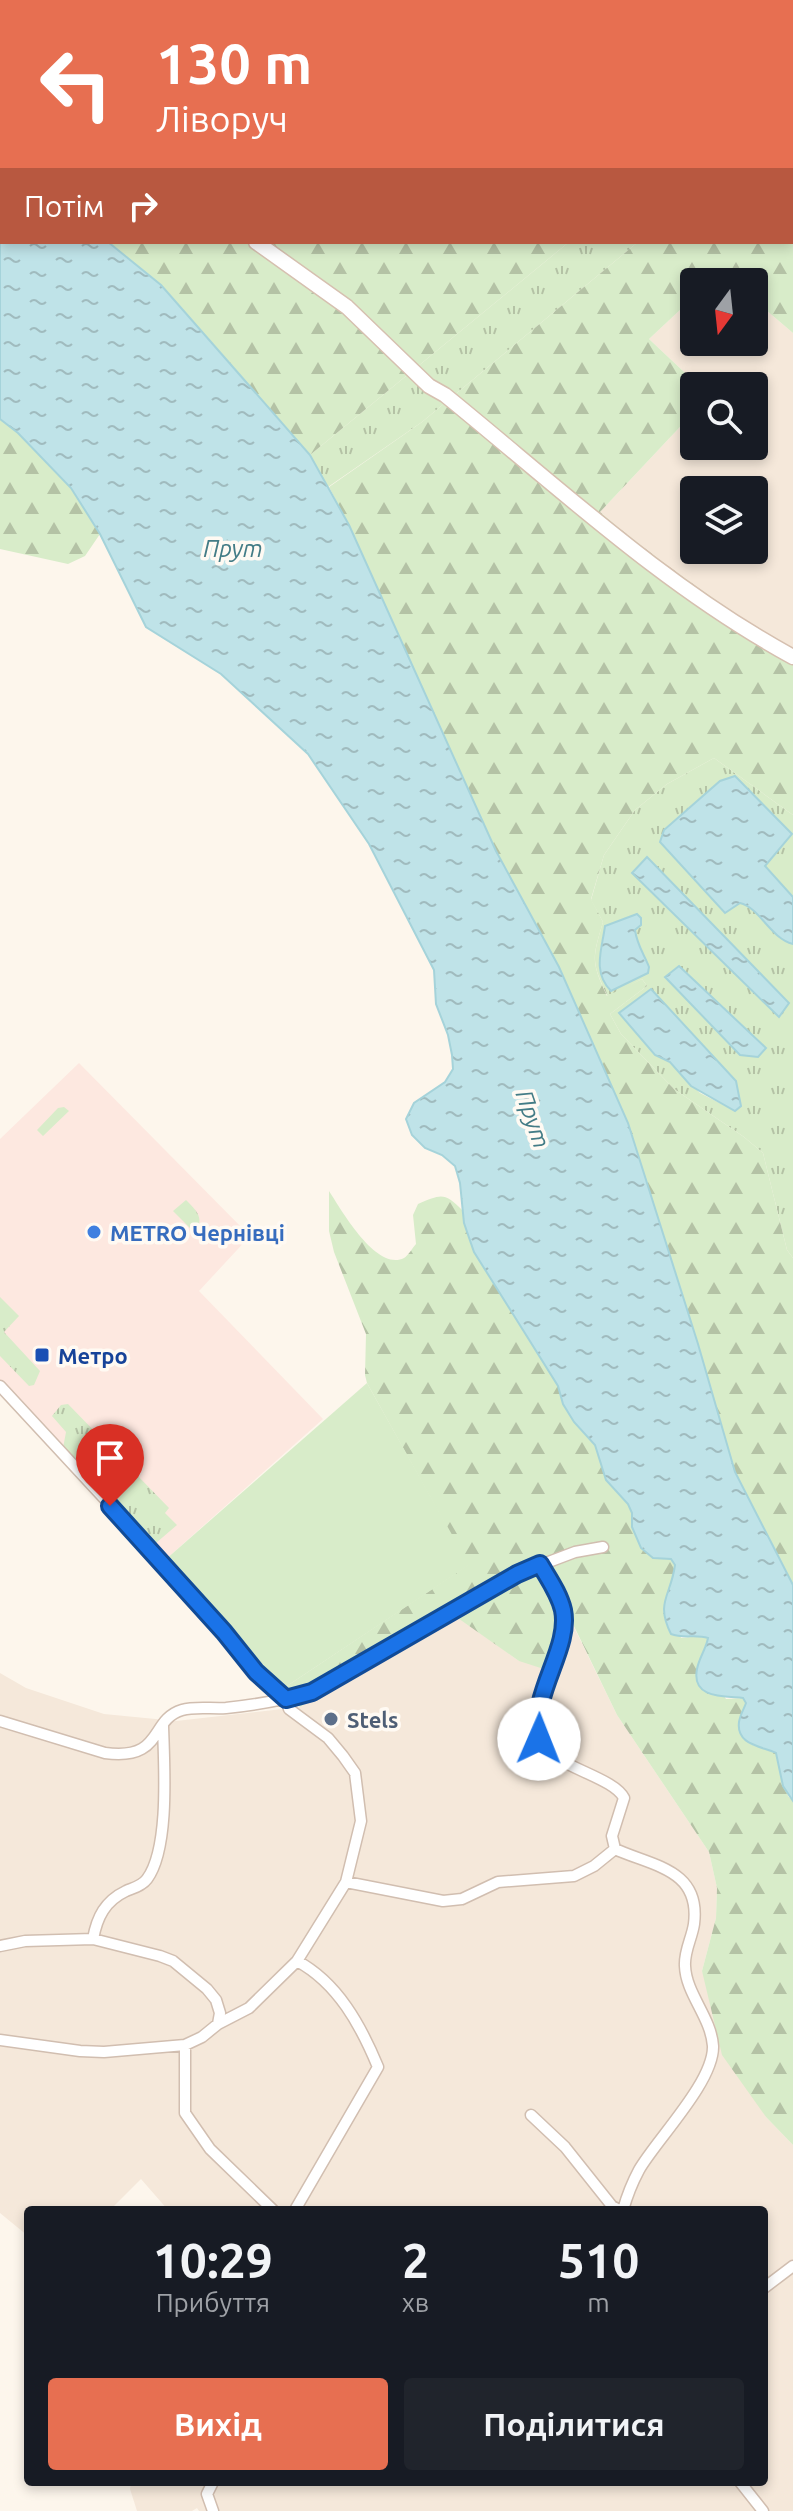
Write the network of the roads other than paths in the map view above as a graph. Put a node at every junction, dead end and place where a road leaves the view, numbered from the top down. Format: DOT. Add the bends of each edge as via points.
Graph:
graph roads {
  1 [pos="259,244"];
  2 [pos="793,657"];
  3 [pos="0,1386"];
  4 [pos="603,1547"];
  5 [pos="540,1564"];
  6 [pos="286,1699"];
  7 [pos="0,1721"];
  8 [pos="163,1726"];
  9 [pos="615,1849"];
  10 [pos="346,1882"];
  11 [pos="93,1939"];
  12 [pos="0,1946"];
  13 [pos="297,1961"];
  14 [pos="218,2024"];
  15 [pos="0,2040"];
  16 [pos="185,2045"];
  17 [pos="531,2115"];
  18 [pos="269,2206"];
  19 [pos="297,2206"];
  20 [pos="615,2206"];
  21 [pos="620,2206"];
  22 [pos="793,2266"];
  23 [pos="768,2285"];
  24 [pos="211,2486"];
  25 [pos="743,2486"];
  26 [pos="759,2510"];
  27 [pos="213,2511"];
  1 -- 2 [label="main road" via="347,307 429,386 665,574"];
  3 -- 6 [label="street"];
  4 -- 5 [label="street"];
  5 -- 6 [label="street" via="312,1692"];
  5 -- 9 [label="street" via="563,1611 540,1702 539,1739 545,1749 620,1791 624,1798 612,1836"];
  6 -- 8 [label="street" via="182,1710"];
  6 -- 10 [label="street" via="289,1709 328,1738 355,1773 361,1821"];
  7 -- 8 [label="street" via="121,1755 148,1746"];
  8 -- 11 [label="street" via="165,1811 152,1867 147,1880 102,1910"];
  9 -- 10 [label="street" via="574,1876 498,1882 462,1899 443,1901"];
  9 -- 21 [label="street" via="657,1863 688,1887 695,1905 685,1966 713,2048 684,2108"];
  10 -- 13 [label="street"];
  11 -- 12 [label="street"];
  11 -- 14 [label="street" via="173,1961 216,2000"];
  13 -- 14 [label="street" via="249,2008"];
  13 -- 19 [label="street" via="343,2001 378,2067"];
  14 -- 16 [label="street"];
  15 -- 16 [label="street" via="92,2052"];
  16 -- 18 [label="street" via="185,2113 210,2149"];
  17 -- 20 [label="street"];
  22 -- 23 [label="street"];
  24 -- 27 [label="street" via="207,2494"];
  25 -- 26 [label="street"];
}
